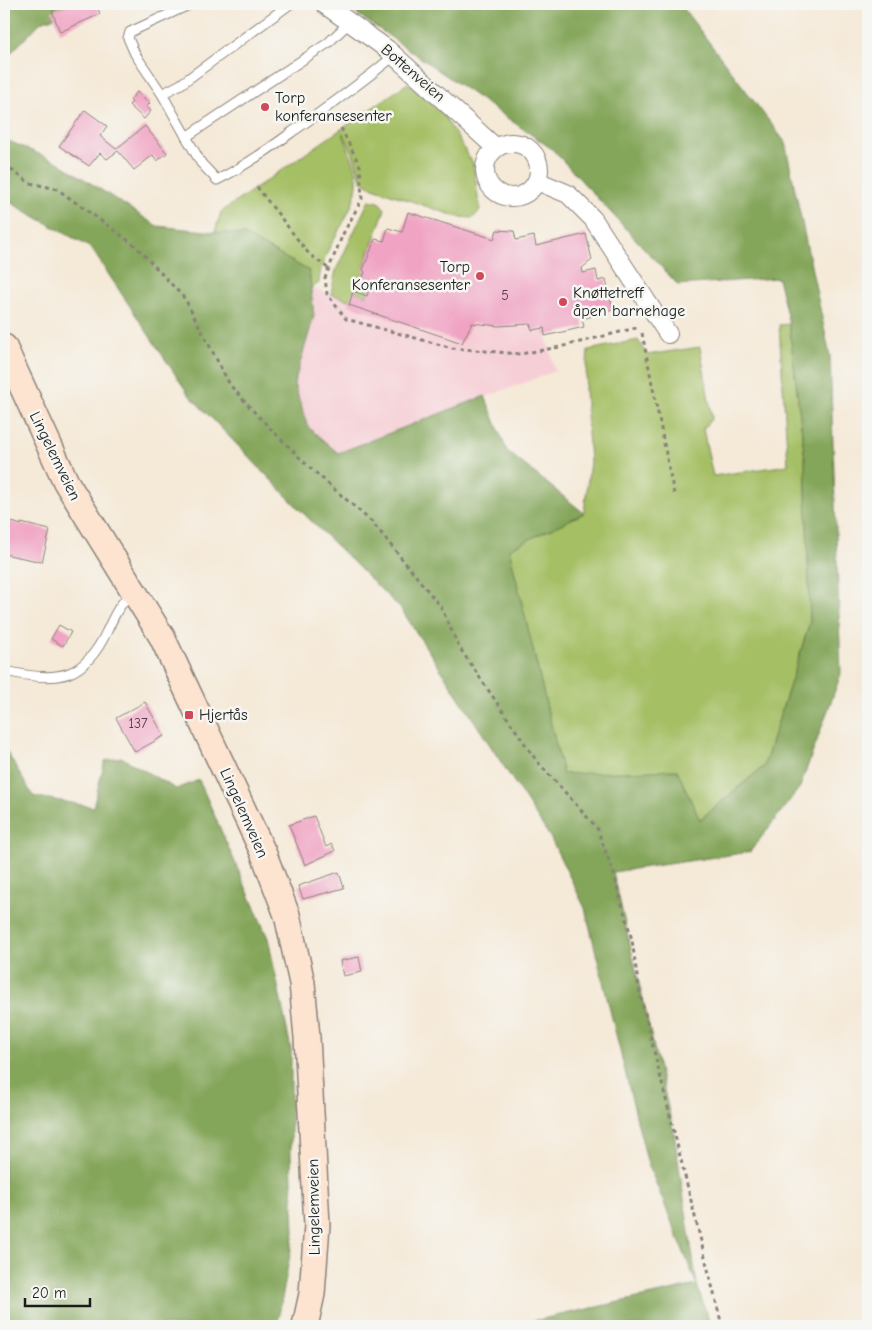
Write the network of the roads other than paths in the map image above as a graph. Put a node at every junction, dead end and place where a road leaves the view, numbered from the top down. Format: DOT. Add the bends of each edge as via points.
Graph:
graph roads {
  1 [pos="191,4"];
  2 [pos="290,4"];
  3 [pos="324,4"];
  4 [pos="350,22"];
  5 [pos="394,56"];
  6 [pos="162,94"];
  7 [pos="186,137"];
  8 [pos="496,148"];
  9 [pos="537,180"];
  10 [pos="668,334"];
  11 [pos="4,347"];
  12 [pos="135,592"];
  13 [pos="10,672"];
  14 [pos="305,1326"];
  1 -- 6 [label="lane" via="130,32 128,38"];
  2 -- 6 [label="lane" via="181,84"];
  3 -- 4 [label="street, Bottenveien"];
  4 -- 5 [label="street, Bottenveien"];
  4 -- 7 [label="lane" via="328,43"];
  5 -- 7 [label="lane" via="279,142 237,171 217,180 201,163"];
  5 -- 8 [label="street, Bottenveien"];
  6 -- 7 [label="lane"];
  8 -- 9 [label="street" via="512,143 528,148 538,161"];
  8 -- 9 [label="street" via="486,163 486,173 494,190 510,197 520,196 528,192"];
  9 -- 10 [label="street" via="568,194 593,219"];
  11 -- 12 [label="main road, Lingelemveien" via="66,482"];
  12 -- 13 [label="lane" via="124,600 100,646 80,669 56,676"];
  12 -- 14 [label="main road, Lingelemveien" via="162,638 262,852 296,951 308,1037 317,1225 312,1294"];
}
